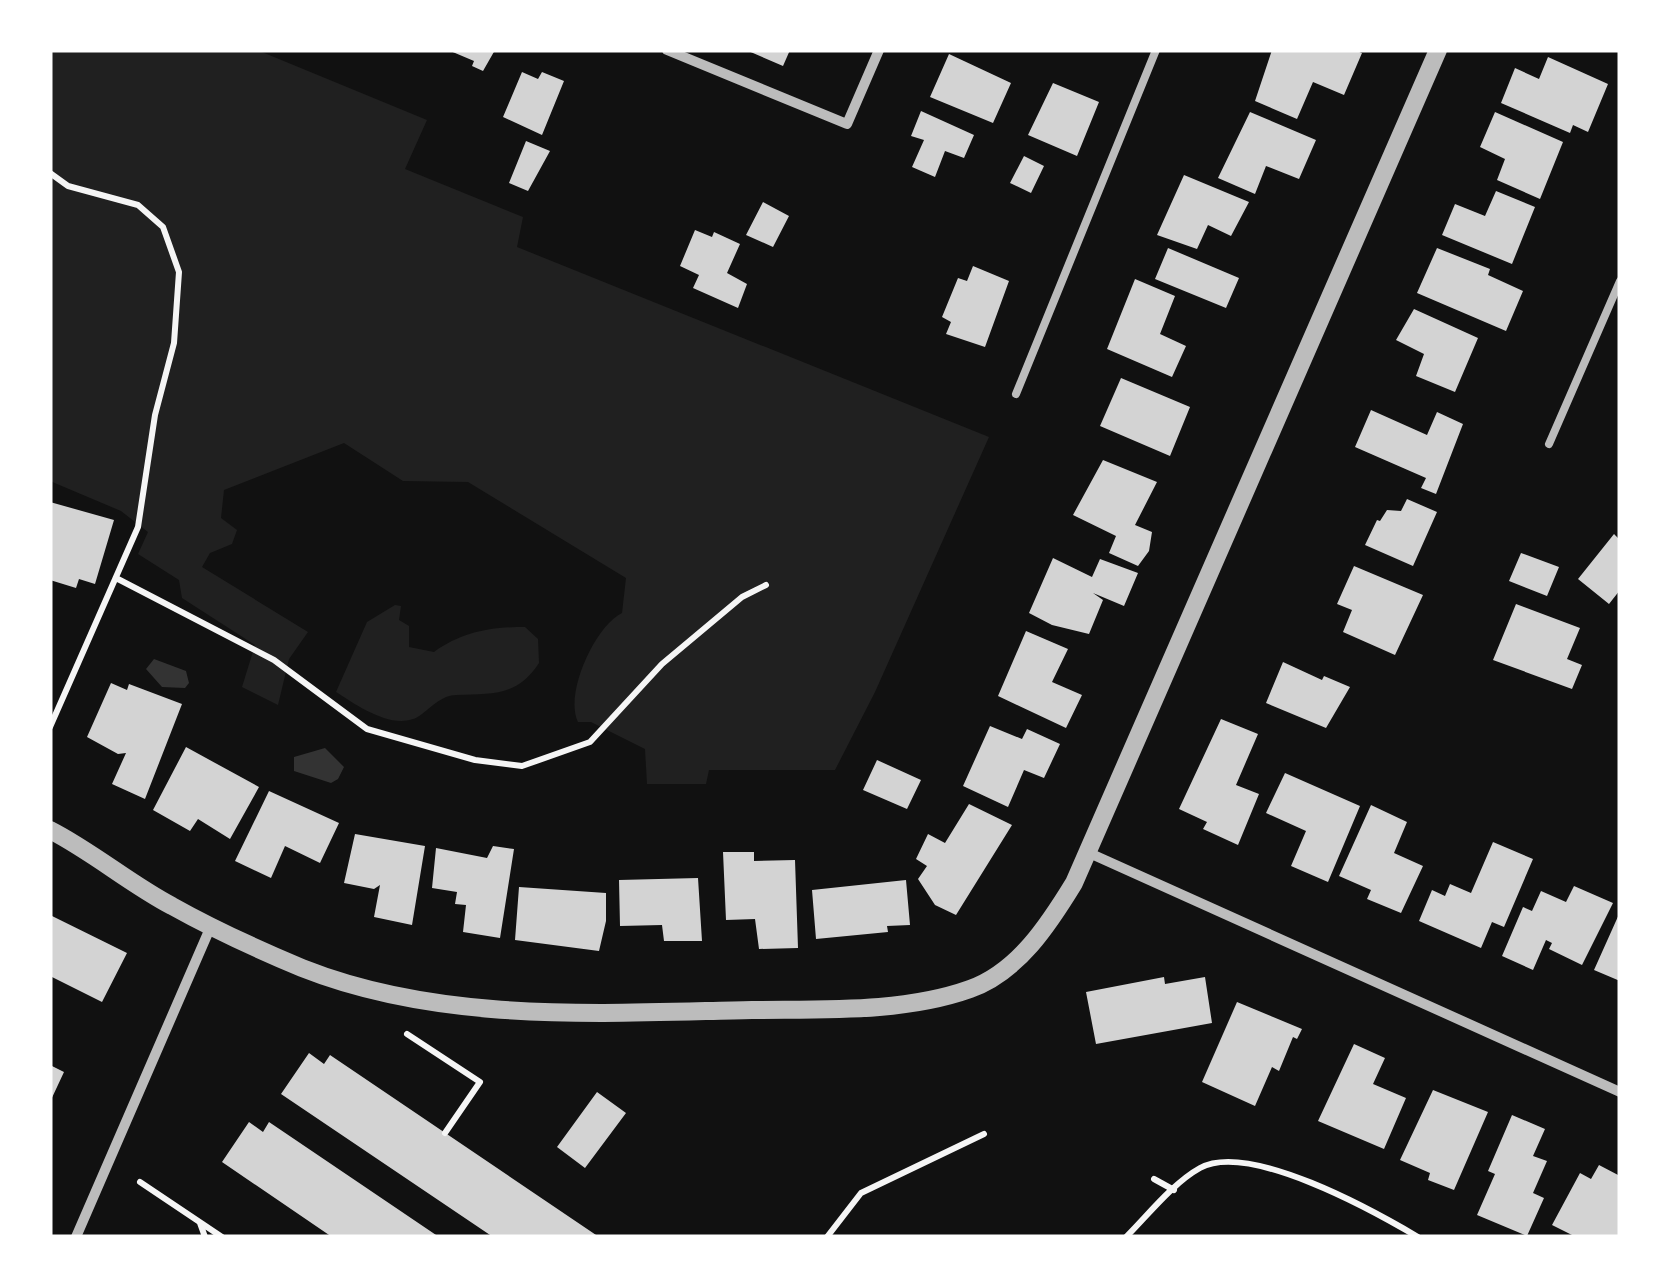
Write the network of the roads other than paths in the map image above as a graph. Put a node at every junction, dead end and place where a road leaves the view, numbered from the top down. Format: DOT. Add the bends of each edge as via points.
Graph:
graph roads {
  1 [pos="667,50"];
  2 [pos="879,50"];
  3 [pos="1156,50"];
  4 [pos="1438,50"];
  5 [pos="1620,281"];
  6 [pos="1016,394"];
  7 [pos="1548,444"];
  8 [pos="50,830"];
  9 [pos="1086,852"];
  10 [pos="212,925"];
  11 [pos="1620,1092"];
  12 [pos="76,1237"];
  1 -- 2 [label="street" via="847,124"];
  3 -- 6 [label="lane"];
  4 -- 9 [label="street"];
  5 -- 7 [label="lane"];
  8 -- 10 [label="street"];
  9 -- 10 [label="street" via="1052,919 996,978 945,996 884,1005 601,1012 478,1006 342,980"];
  9 -- 11 [label="street"];
  10 -- 12 [label="street"];
}
